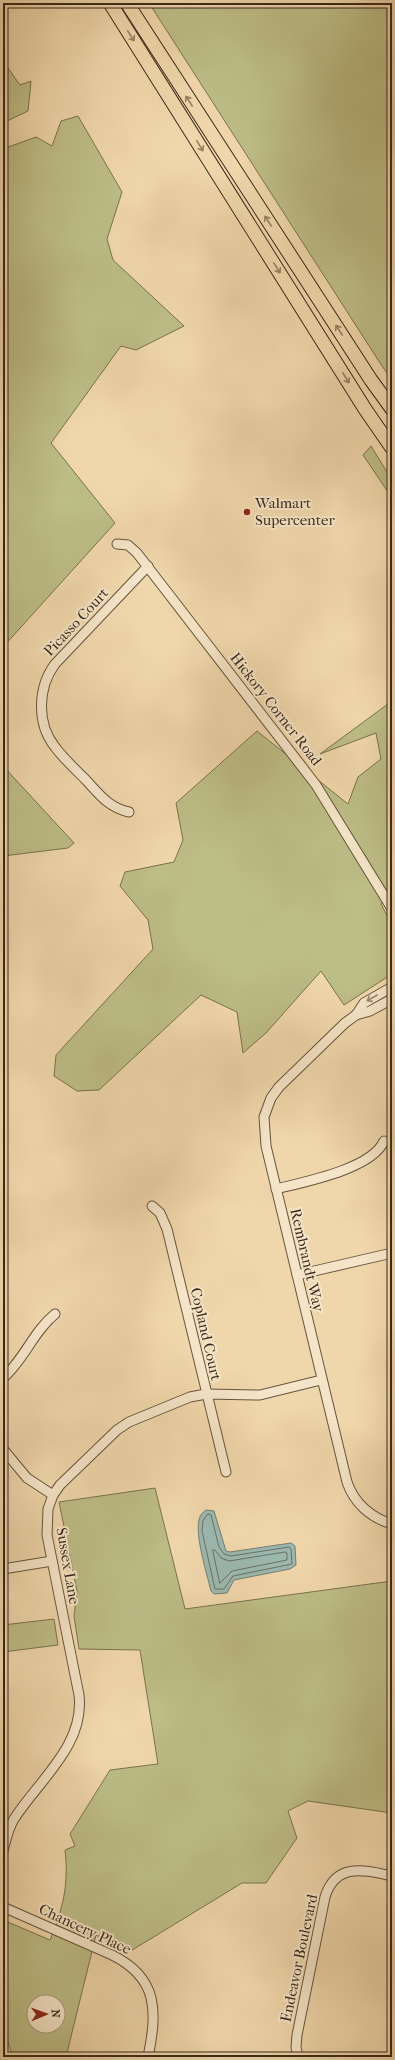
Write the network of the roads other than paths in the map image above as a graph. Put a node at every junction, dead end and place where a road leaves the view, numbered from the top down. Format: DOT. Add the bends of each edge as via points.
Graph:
graph roads {
  1 [pos="110,3"];
  2 [pos="127,3"];
  3 [pos="280,239"];
  4 [pos="264,248"];
  5 [pos="392,409"];
  6 [pos="392,448"];
  7 [pos="117,544"];
  8 [pos="148,566"];
  9 [pos="129,812"];
  10 [pos="392,908"];
  11 [pos="392,987"];
  12 [pos="392,999"];
  13 [pos="356,1015"];
  14 [pos="384,1141"];
  15 [pos="276,1189"];
  16 [pos="152,1206"];
  17 [pos="392,1253"];
  18 [pos="297,1275"];
  19 [pos="55,1314"];
  20 [pos="3,1378"];
  21 [pos="321,1380"];
  22 [pos="206,1394"];
  23 [pos="3,1448"];
  24 [pos="226,1472"];
  25 [pos="53,1495"];
  26 [pos="392,1524"];
  27 [pos="52,1561"];
  28 [pos="3,1569"];
  29 [pos="3,1851"];
  30 [pos="392,1876"];
  31 [pos="3,1907"];
  32 [pos="148,2057"];
  33 [pos="298,2057"];
  1 -- 4 [label="highway, one-way"];
  3 -- 2 [label="highway, one-way"];
  3 -- 4 [label="street"];
  5 -- 3 [label="highway, one-way"];
  4 -- 6 [label="highway, one-way"];
  7 -- 8 [label="street, Hickory Corner Road" via="128,545"];
  8 -- 9 [label="street, Picasso Court" via="55,664 45,684 41,705 44,726 54,746 108,803 119,810"];
  8 -- 10 [label="street, Hickory Corner Road" via="316,785"];
  11 -- 13 [label="street, Rembrandt Way, one-way" via="364,1003"];
  12 -- 13 [label="street, Rembrandt Way" via="370,1011"];
  13 -- 15 [label="street, Rembrandt Way" via="307,1059 271,1098 264,1117 264,1128"];
  14 -- 15 [label="street" via="376,1153 357,1164 330,1175"];
  15 -- 18 [label="street, Rembrandt Way"];
  16 -- 22 [label="street, Copland Court" via="160,1213 167,1229"];
  17 -- 18 [label="street"];
  18 -- 21 [label="street, Rembrandt Way"];
  19 -- 20 [label="street" via="42,1326"];
  21 -- 22 [label="street, Sussex Lane" via="260,1395"];
  21 -- 26 [label="street, Rembrandt Way" via="354,1498 366,1510"];
  22 -- 24 [label="street, Copland Court"];
  22 -- 25 [label="street, Sussex Lane" via="176,1402 123,1426 64,1480"];
  23 -- 25 [label="street" via="27,1478"];
  25 -- 27 [label="street, Sussex Lane" via="46,1525"];
  27 -- 28 [label="street"];
  27 -- 29 [label="street, Sussex Lane" via="79,1695 78,1724 68,1746 13,1820"];
  30 -- 33 [label="street, Endeavor Boulevard" via="367,1870 353,1870 341,1874 329,1888 297,2035"];
  31 -- 32 [label="street, Chancery Place" via="116,1957 134,1970 148,1990 154,2009 154,2028"];
}
